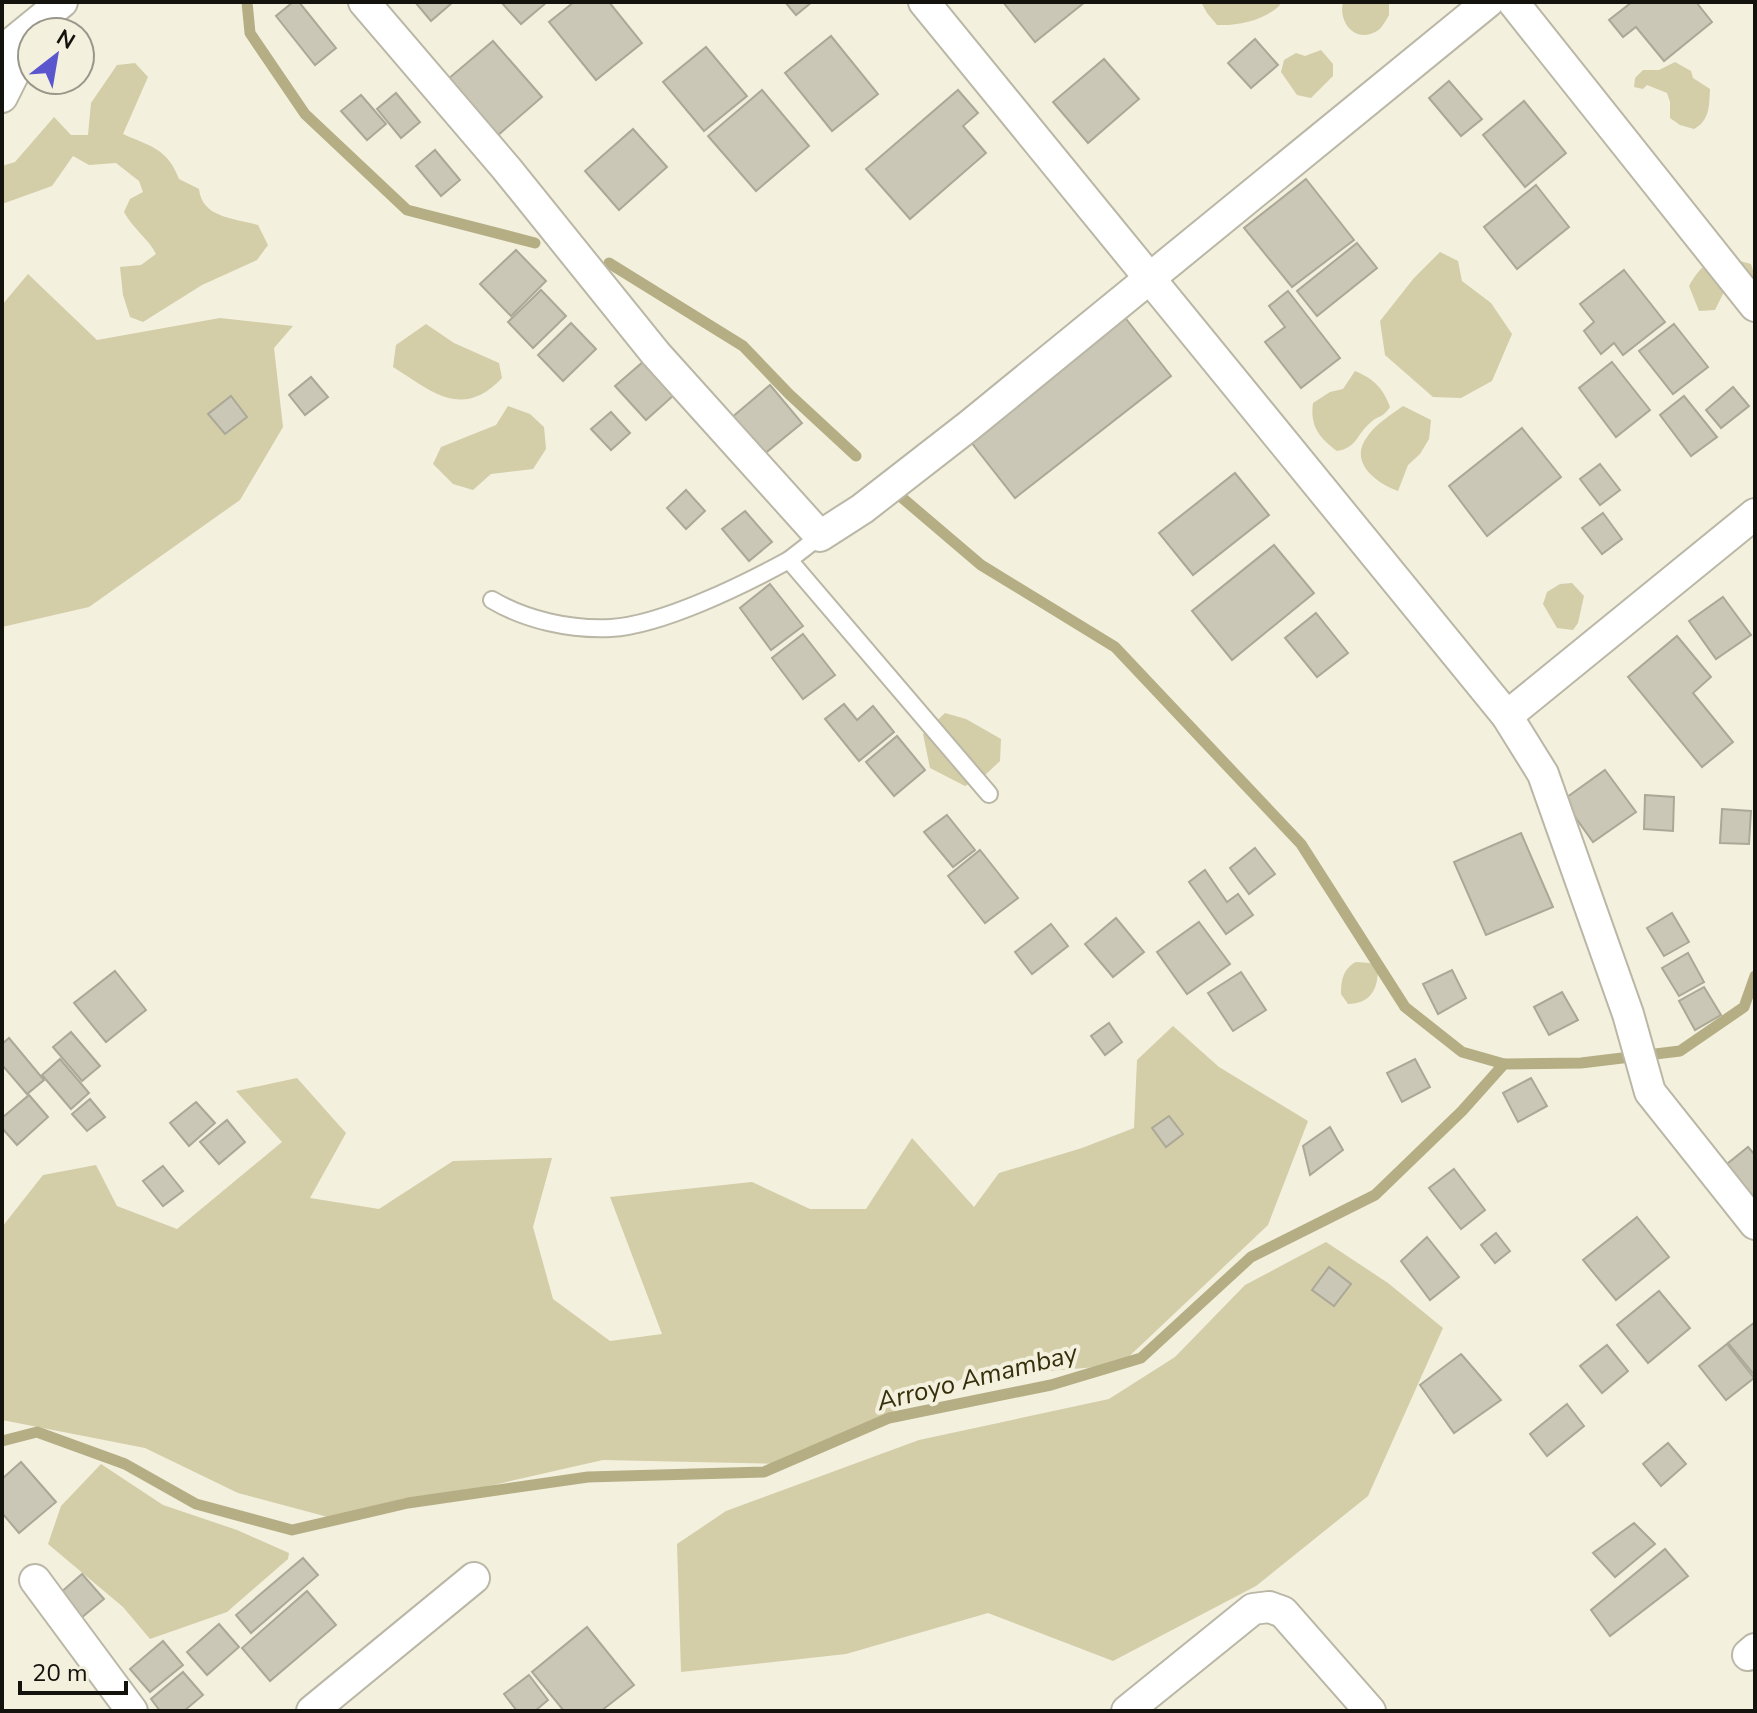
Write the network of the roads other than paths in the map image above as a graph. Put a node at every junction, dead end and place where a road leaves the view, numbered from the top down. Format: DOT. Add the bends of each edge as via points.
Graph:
graph roads {
  1 [pos="364,2"];
  2 [pos="924,2"];
  3 [pos="1488,2"];
  4 [pos="1513,2"];
  5 [pos="16,71"];
  6 [pos="2,97"];
  7 [pos="1149,280"];
  8 [pos="1755,306"];
  9 [pos="1755,514"];
  10 [pos="820,536"];
  11 [pos="789,560"];
  12 [pos="492,600"];
  13 [pos="1507,716"];
  14 [pos="989,794"];
  15 [pos="1755,1224"];
  16 [pos="474,1578"];
  17 [pos="35,1580"];
  18 [pos="132,1711"];
  19 [pos="312,1711"];
  20 [pos="1127,1711"];
  21 [pos="1370,1711"];
  1 -- 10 [label="street" via="656,354"];
  2 -- 7 [label="street"];
  3 -- 7 [label="street"];
  4 -- 8 [label="street"];
  5 -- 6 [label="street"];
  7 -- 10 [label="street" via="862,509"];
  7 -- 13 [label="street"];
  9 -- 13 [label="street"];
  10 -- 11 [label="lane"];
  11 -- 12 [label="lane" via="723,594 612,628 516,614"];
  11 -- 14 [label="lane"];
  13 -- 15 [label="street" via="1543,774 1628,1014 1650,1092"];
  16 -- 19 [label="street"];
  17 -- 18 [label="street"];
  20 -- 21 [label="street" via="1253,1609 1269,1607 1283,1612"];
}
